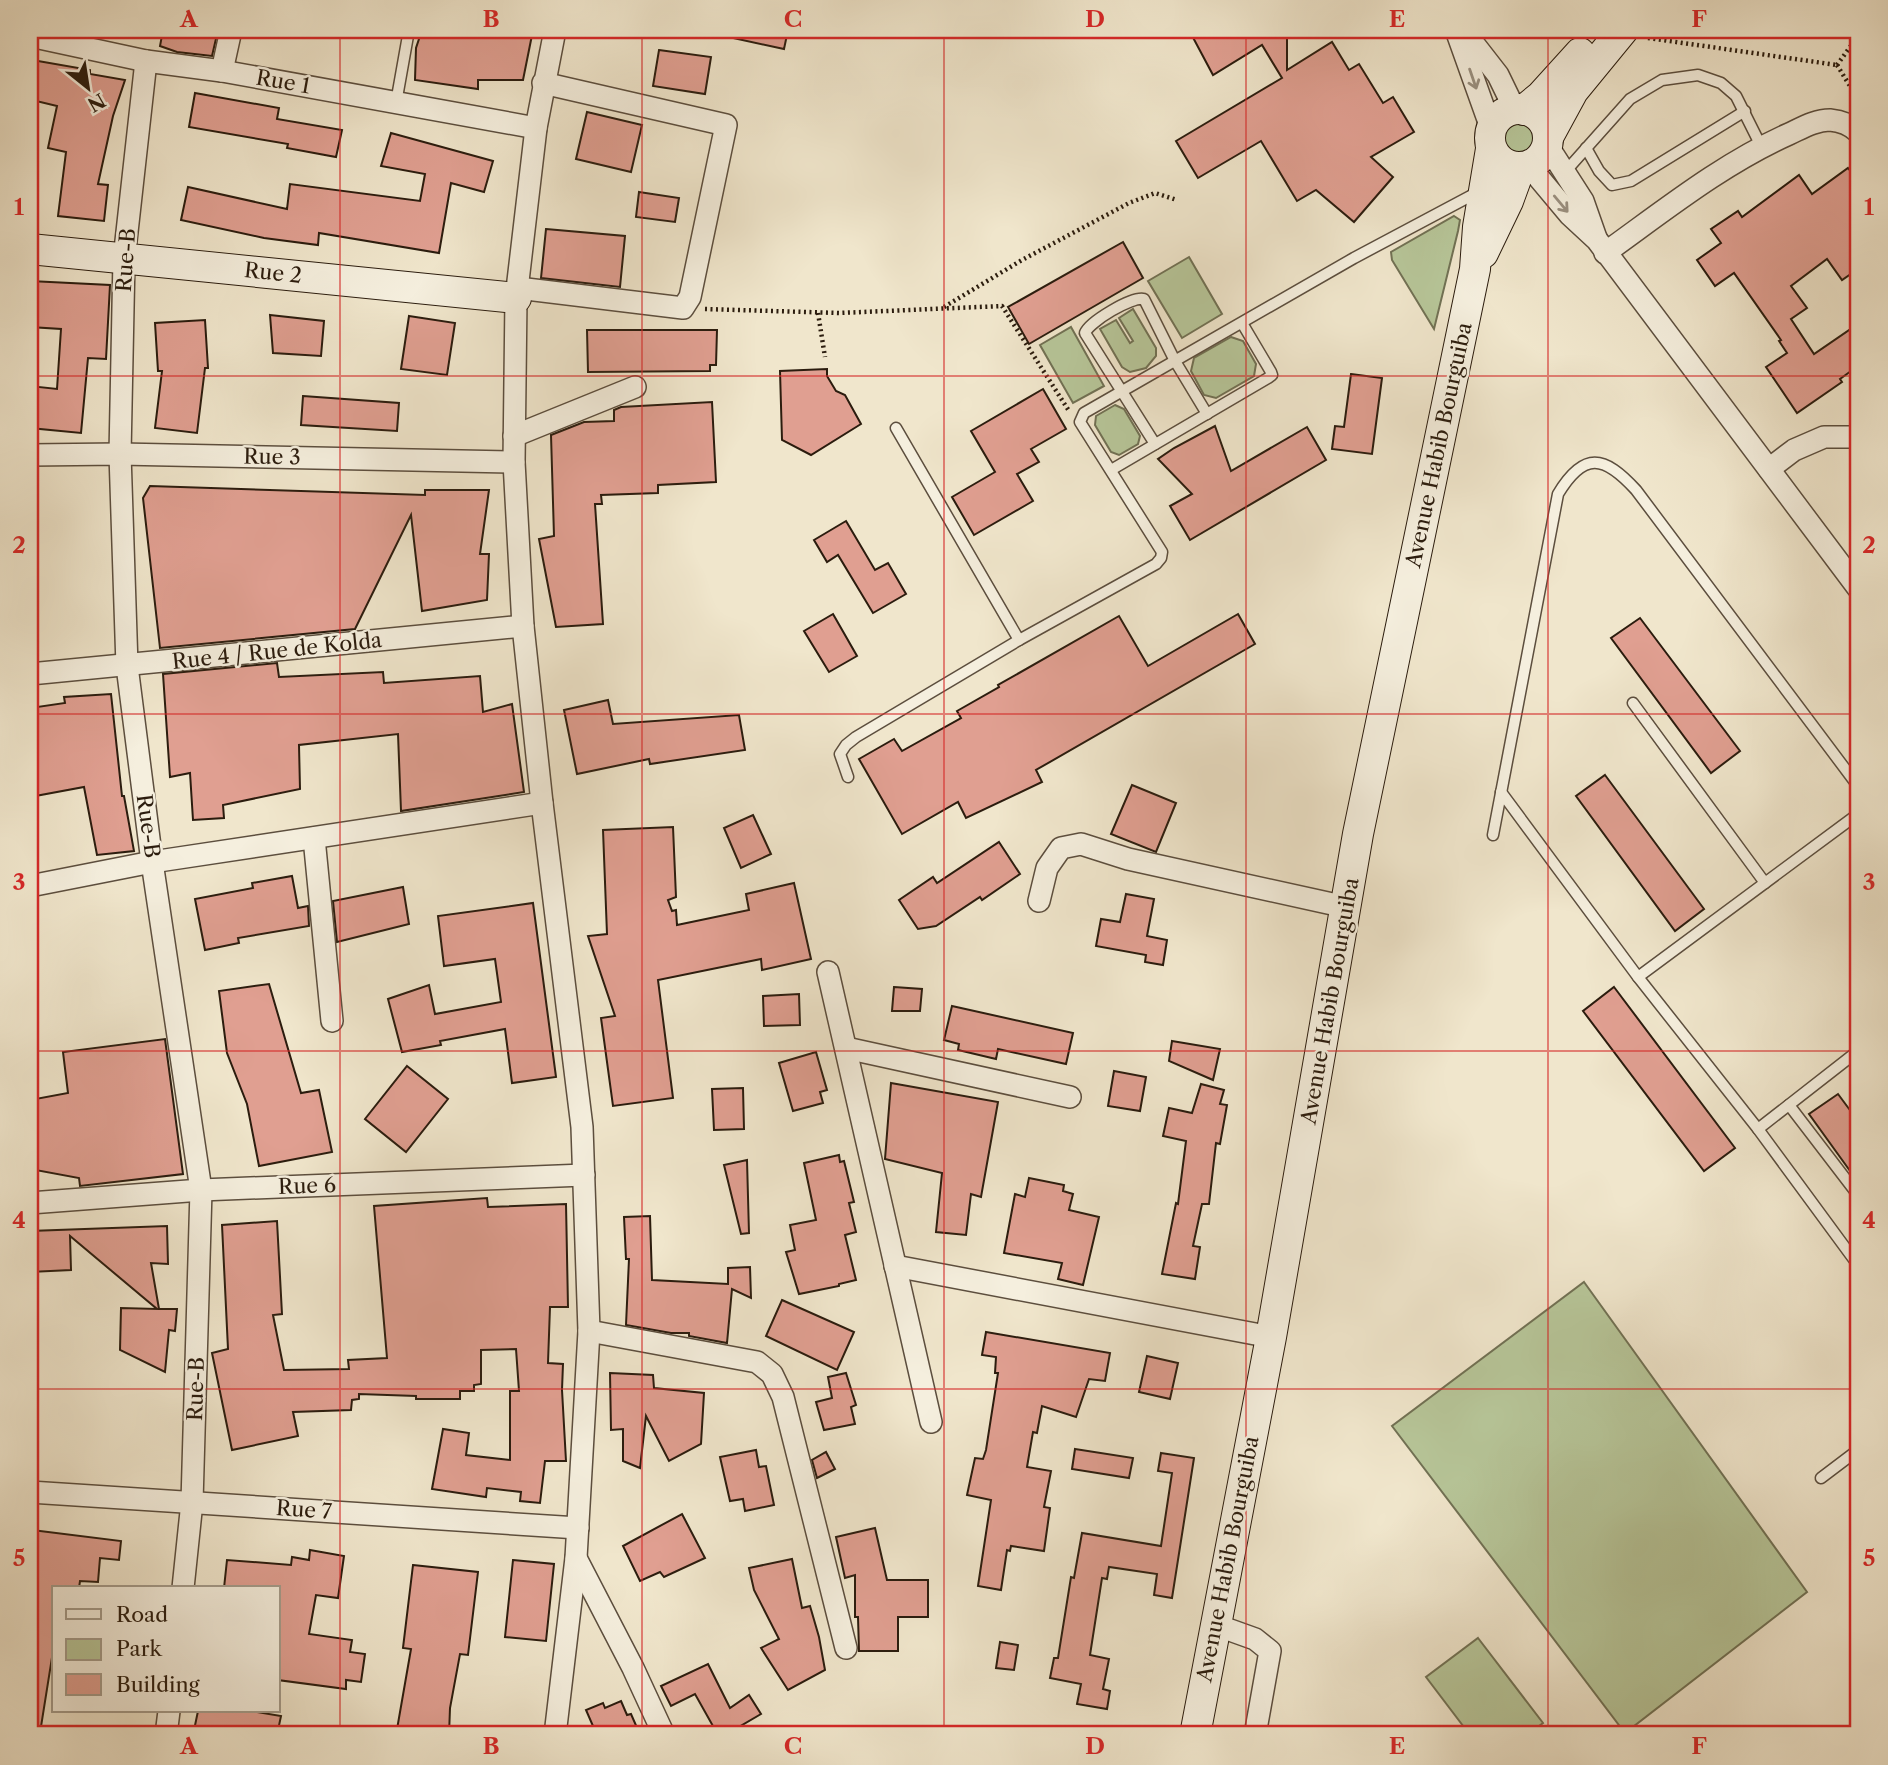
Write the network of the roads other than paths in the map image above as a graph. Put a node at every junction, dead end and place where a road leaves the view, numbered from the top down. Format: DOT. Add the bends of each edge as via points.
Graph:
graph roads {
  1 [pos="232,30"];
  2 [pos="409,30"];
  3 [pos="555,30"];
  4 [pos="1456,30"];
  5 [pos="1463,30"];
  6 [pos="1597,30"];
  7 [pos="1636,34"];
  8 [pos="30,36"];
  9 [pos="146,61"];
  10 [pos="222,71"];
  11 [pos="543,83"];
  12 [pos="396,103"];
  13 [pos="1520,110"];
  14 [pos="1745,111"];
  15 [pos="536,128"];
  16 [pos="1858,132"];
  17 [pos="1491,139"];
  18 [pos="1761,146"];
  19 [pos="1586,148"];
  20 [pos="1536,154"];
  21 [pos="1564,172"];
  22 [pos="1484,188"];
  23 [pos="1601,246"];
  24 [pos="30,249"];
  25 [pos="124,259"];
  26 [pos="1475,269"];
  27 [pos="517,293"];
  28 [pos="1242,323"];
  29 [pos="1175,361"];
  30 [pos="635,387"];
  31 [pos="1124,391"];
  32 [pos="1206,414"];
  33 [pos="896,428"];
  34 [pos="514,436"];
  35 [pos="1858,437"];
  36 [pos="1155,444"];
  37 [pos="120,454"];
  38 [pos="30,455"];
  39 [pos="514,462"];
  40 [pos="1769,469"];
  41 [pos="1111,470"];
  42 [pos="1858,588"];
  43 [pos="523,626"];
  44 [pos="1019,640"];
  45 [pos="127,666"];
  46 [pos="30,674"];
  47 [pos="1633,703"];
  48 [pos="848,777"];
  49 [pos="1858,786"];
  50 [pos="1501,792"];
  51 [pos="542,803"];
  52 [pos="1858,814"];
  53 [pos="1493,835"];
  54 [pos="314,838"];
  55 [pos="152,862"];
  56 [pos="1765,883"];
  57 [pos="30,886"];
  58 [pos="1039,901"];
  59 [pos="1346,907"];
  60 [pos="828,972"];
  61 [pos="1638,976"];
  62 [pos="332,1021"];
  63 [pos="846,1048"];
  64 [pos="1858,1051"];
  65 [pos="1070,1097"];
  66 [pos="1789,1105"];
  67 [pos="1758,1129"];
  68 [pos="584,1175"];
  69 [pos="201,1191"];
  70 [pos="1858,1195"];
  71 [pos="30,1203"];
  72 [pos="1858,1265"];
  73 [pos="895,1266"];
  74 [pos="589,1331"];
  75 [pos="1271,1337"];
  76 [pos="931,1422"];
  77 [pos="1858,1450"];
  78 [pos="1821,1478"];
  79 [pos="30,1492"];
  80 [pos="192,1502"];
  81 [pos="578,1528"];
  82 [pos="576,1558"];
  83 [pos="183,1586"];
  84 [pos="1216,1625"];
  85 [pos="846,1648"];
  86 [pos="169,1712"];
  87 [pos="166,1735"];
  88 [pos="555,1735"];
  89 [pos="664,1735"];
  90 [pos="1195,1735"];
  91 [pos="1255,1735"];
  1 -- 10 [label="street"];
  2 -- 12 [label="lane"];
  3 -- 11 [label="street"];
  4 -- 17 [label="street, one-way"];
  5 -- 13 [label="street"];
  6 -- 13 [label="main road" via="1571,65"];
  7 -- 20 [label="main road" via="1573,91"];
  8 -- 9 [label="street, Rue 1"];
  9 -- 10 [label="street, Rue 1"];
  9 -- 25 [label="street, Rue-B"];
  10 -- 12 [label="street, Rue 1"];
  11 -- 15 [label="street"];
  11 -- 27 [label="street" via="726,125 690,297 683,309"];
  12 -- 15 [label="street, Rue 1"];
  13 -- 17 [label="main road" via="1500,116"];
  13 -- 20 [label="main road" via="1541,119"];
  14 -- 18 [label="lane"];
  14 -- 19 [label="lane" via="1631,181 1612,185"];
  14 -- 19 [label="lane" via="1721,83 1698,75 1662,80 1630,99"];
  15 -- 27 [label="street"];
  16 -- 18 [label="street" via="1850,124 1829,120"];
  17 -- 20 [label="main road" via="1503,163"];
  17 -- 22 [label="main road"];
  18 -- 23 [label="street"];
  19 -- 21 [label="lane"];
  20 -- 21 [label="street"];
  20 -- 23 [label="street, one-way" via="1570,215"];
  20 -- 26 [label="main road"];
  21 -- 23 [label="street" via="1583,201"];
  22 -- 26 [label="main road"];
  22 -- 28 [label="lane"];
  23 -- 40 [label="street"];
  24 -- 25 [label="main road, Rue 2"];
  25 -- 27 [label="main road, Rue 2"];
  25 -- 37 [label="street, Rue-B"];
  26 -- 59 [label="main road, Avenue Habib Bourguiba"];
  27 -- 34 [label="street"];
  28 -- 29 [label="lane"];
  28 -- 32 [label="lane" via="1272,375"];
  29 -- 31 [label="lane"];
  29 -- 31 [label="lane" via="1144,299 1134,299 1089,325 1086,333"];
  29 -- 32 [label="lane"];
  30 -- 34 [label="street"];
  31 -- 36 [label="lane"];
  31 -- 41 [label="lane" via="1080,416"];
  32 -- 36 [label="lane"];
  33 -- 44 [label="lane"];
  34 -- 39 [label="street"];
  35 -- 40 [label="street" via="1824,437 1794,450"];
  36 -- 41 [label="lane"];
  37 -- 38 [label="street, Rue 3"];
  37 -- 39 [label="street, Rue 3"];
  37 -- 45 [label="street, Rue-B"];
  39 -- 43 [label="street"];
  40 -- 42 [label="street"];
  41 -- 44 [label="lane" via="1162,552 1161,558"];
  43 -- 45 [label="street, Rue 4 / Rue de Kolda"];
  43 -- 51 [label="street"];
  44 -- 48 [label="lane" via="846,744 841,754"];
  45 -- 46 [label="street, Rue 4 / Rue de Kolda"];
  45 -- 55 [label="street, Rue-B"];
  47 -- 56 [label="lane"];
  49 -- 50 [label="lane" via="1636,490 1610,465 1597,462 1569,476 1558,494"];
  50 -- 53 [label="lane"];
  50 -- 61 [label="lane"];
  51 -- 54 [label="street"];
  51 -- 68 [label="street"];
  52 -- 56 [label="lane"];
  54 -- 55 [label="street"];
  54 -- 62 [label="street"];
  55 -- 57 [label="street"];
  55 -- 69 [label="street, Rue-B"];
  56 -- 61 [label="lane"];
  58 -- 59 [label="street" via="1047,869 1061,848 1081,844 1128,859"];
  59 -- 75 [label="main road, Avenue Habib Bourguiba"];
  60 -- 63 [label="street"];
  61 -- 67 [label="lane"];
  63 -- 65 [label="street"];
  63 -- 73 [label="street"];
  64 -- 66 [label="lane"];
  66 -- 67 [label="lane"];
  66 -- 70 [label="lane"];
  67 -- 72 [label="lane"];
  68 -- 69 [label="street, Rue 6"];
  68 -- 74 [label="street"];
  69 -- 71 [label="street, Rue 6"];
  69 -- 80 [label="street, Rue-B"];
  73 -- 75 [label="street"];
  73 -- 76 [label="street"];
  74 -- 81 [label="street"];
  74 -- 85 [label="street" via="757,1362 772,1374 783,1397"];
  75 -- 84 [label="main road, Avenue Habib Bourguiba"];
  77 -- 78 [label="lane"];
  79 -- 80 [label="street, Rue 7"];
  80 -- 81 [label="street, Rue 7"];
  80 -- 83 [label="street, Rue-B"];
  81 -- 82 [label="street"];
  82 -- 88 [label="street"];
  82 -- 89 [label="street"];
  84 -- 90 [label="main road, Avenue Habib Bourguiba"];
  84 -- 91 [label="street" via="1255,1639 1270,1651"];
  86 -- 87 [label="street"];
}
